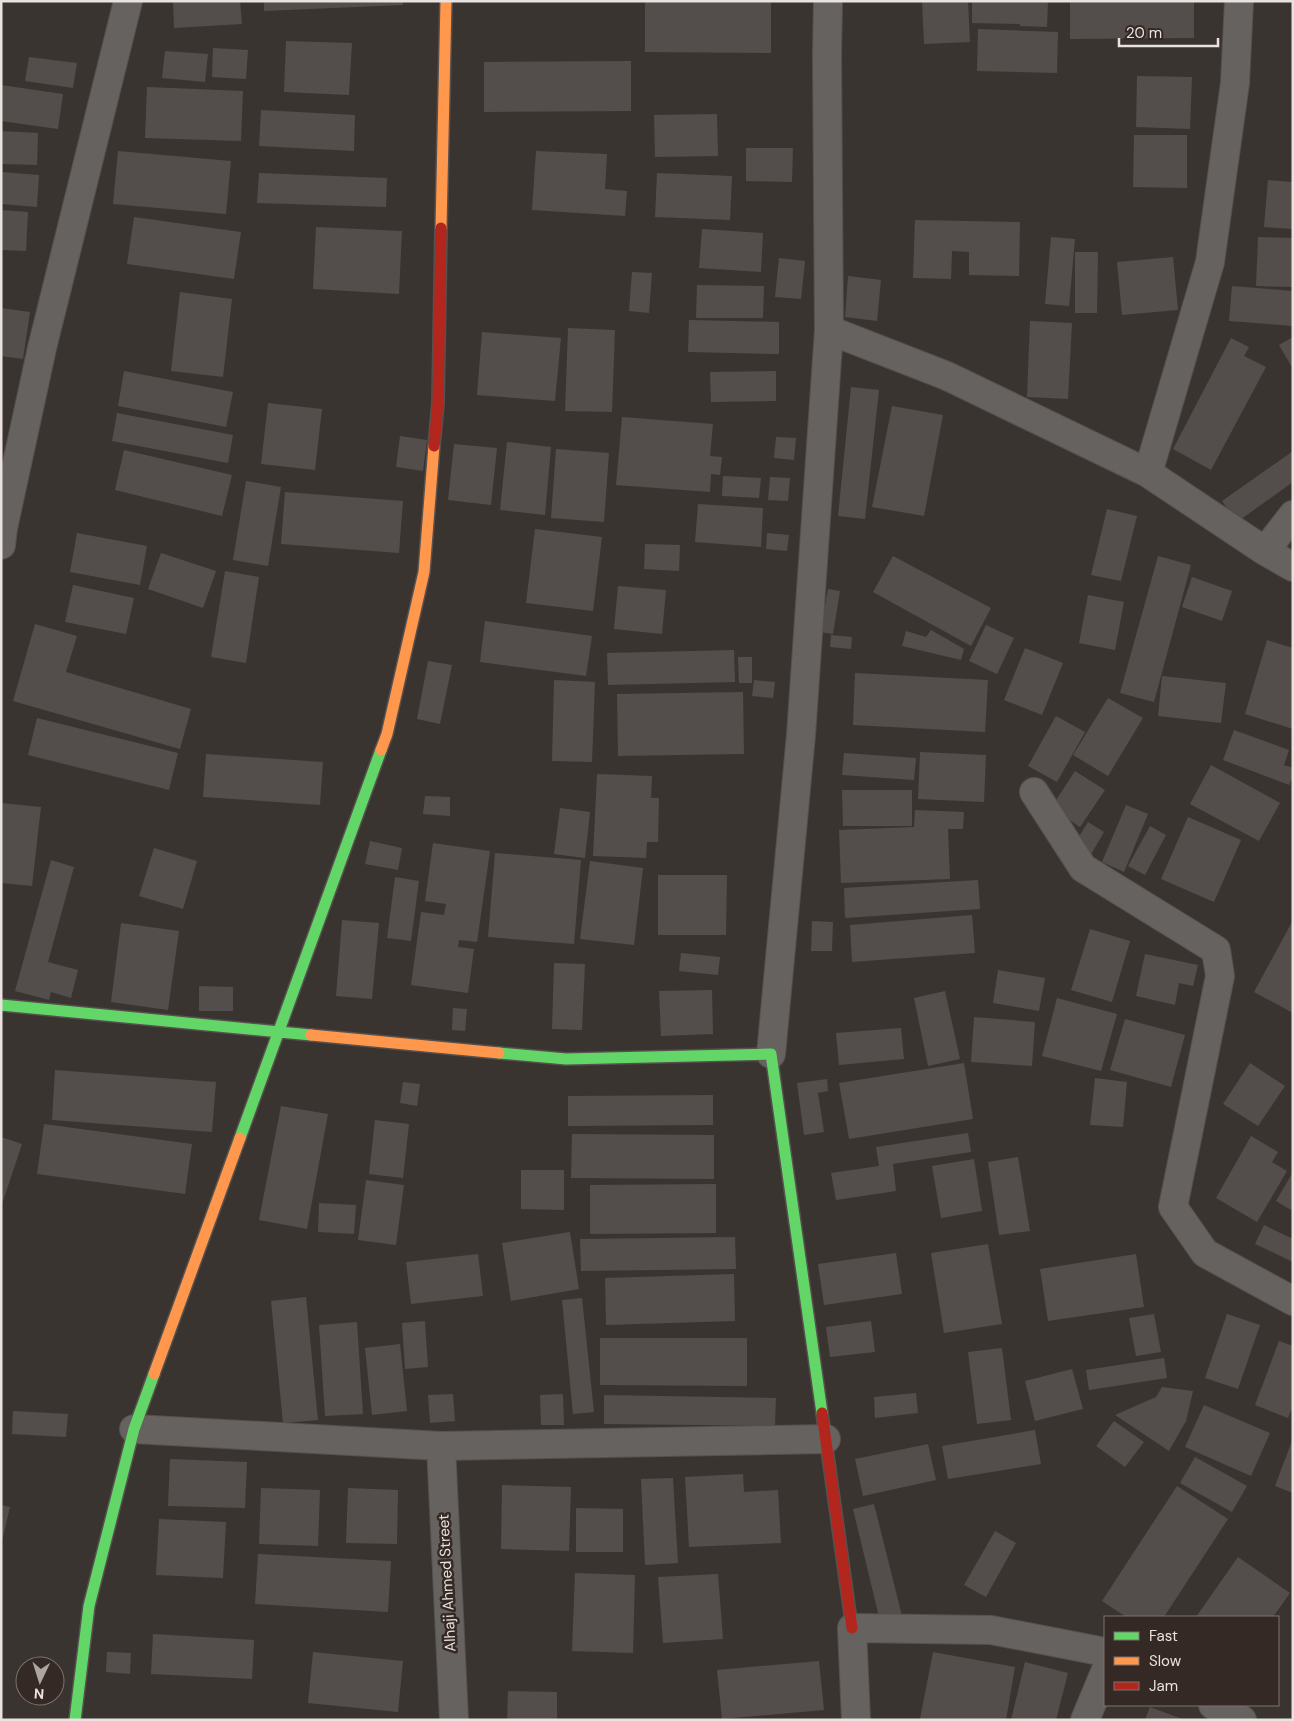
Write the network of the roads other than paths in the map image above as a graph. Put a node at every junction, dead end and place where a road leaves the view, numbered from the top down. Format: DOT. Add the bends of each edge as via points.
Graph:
graph roads {
  1 [pos="128,1"];
  2 [pos="446,1"];
  3 [pos="828,1"];
  4 [pos="1239,1"];
  5 [pos="829,330"];
  6 [pos="1148,473"];
  7 [pos="1293,515"];
  8 [pos="2,534"];
  9 [pos="1265,551"];
  10 [pos="1293,568"];
  11 [pos="1034,792"];
  12 [pos="1,1005"];
  13 [pos="279,1032"];
  14 [pos="771,1054"];
  15 [pos="1293,1301"];
  16 [pos="134,1429"];
  17 [pos="826,1439"];
  18 [pos="441,1446"];
  19 [pos="852,1628"];
  20 [pos="1104,1652"];
  21 [pos="1104,1674"];
  22 [pos="1215,1706"];
  23 [pos="75,1720"];
  24 [pos="454,1720"];
  25 [pos="856,1720"];
  26 [pos="1085,1720"];
  27 [pos="1242,1720"];
  1 -- 8 [label="street" via="42,348"];
  2 -- 13 [label="street" via="438,403 424,572 387,734"];
  3 -- 5 [label="street"];
  4 -- 6 [label="street" via="1235,83 1210,262"];
  5 -- 6 [label="street" via="947,376"];
  5 -- 14 [label="street" via="801,735"];
  6 -- 9 [label="street"];
  7 -- 9 [label="street"];
  9 -- 10 [label="street"];
  11 -- 15 [label="street" via="1083,868 1216,950 1220,976 1173,1207 1205,1253"];
  12 -- 13 [label="street"];
  13 -- 14 [label="street" via="566,1059"];
  13 -- 16 [label="street"];
  14 -- 17 [label="street"];
  16 -- 18 [label="street"];
  16 -- 23 [label="street" via="89,1606"];
  17 -- 18 [label="street"];
  17 -- 19 [label="street"];
  18 -- 24 [label="street, Alhaji Ahmed Street"];
  19 -- 20 [label="street" via="991,1630"];
  19 -- 25 [label="street"];
  21 -- 26 [label="street"];
  22 -- 27 [label="street"];
}
